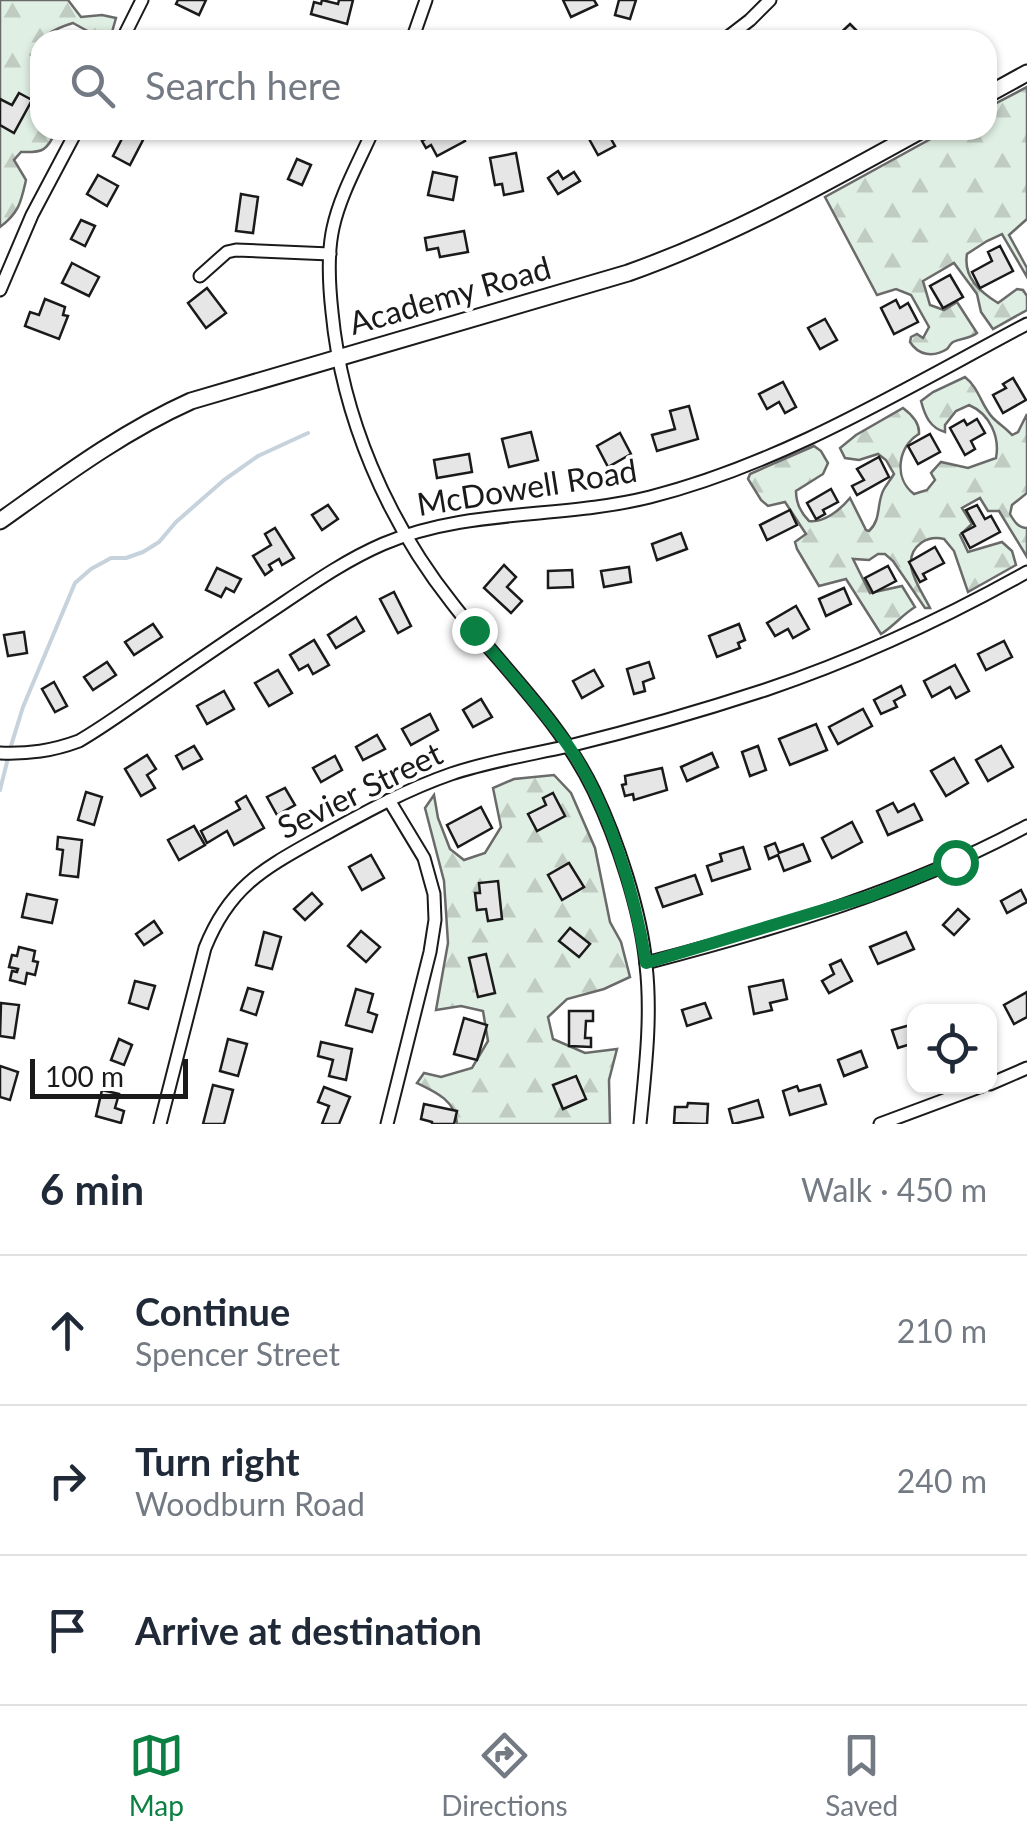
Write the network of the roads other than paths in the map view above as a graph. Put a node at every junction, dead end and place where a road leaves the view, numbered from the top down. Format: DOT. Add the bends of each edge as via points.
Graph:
graph roads {
  1 [pos="142,0"];
  2 [pos="426,0"];
  3 [pos="770,0"];
  4 [pos="127,30"];
  5 [pos="416,30"];
  6 [pos="738,30"];
  7 [pos="1027,73"];
  8 [pos="997,89"];
  9 [pos="72,140"];
  10 [pos="369,140"];
  11 [pos="904,140"];
  12 [pos="330,254"];
  13 [pos="200,276"];
  14 [pos="0,290"];
  15 [pos="1027,324"];
  16 [pos="338,357"];
  17 [pos="0,521"];
  18 [pos="406,535"];
  19 [pos="1027,572"];
  20 [pos="568,746"];
  21 [pos="0,753"];
  22 [pos="389,800"];
  23 [pos="1027,826"];
  24 [pos="646,963"];
  25 [pos="1027,1068"];
  26 [pos="997,1081"];
  27 [pos="961,1094"];
  28 [pos="160,1124"];
  29 [pos="387,1124"];
  30 [pos="640,1124"];
  31 [pos="880,1124"];
  1 -- 4 [label="street"];
  2 -- 5 [label="street"];
  3 -- 6 [label="street"];
  7 -- 8 [label="main road"];
  9 -- 14 [label="street"];
  10 -- 12 [label="street" via="339,208"];
  11 -- 16 [label="main road, Academy Road" via="774,211 661,261"];
  12 -- 13 [label="street" via="236,250"];
  12 -- 16 [label="street"];
  15 -- 18 [label="street, McDowell Road" via="802,441 674,490"];
  16 -- 17 [label="main road, Academy Road" via="162,415"];
  16 -- 18 [label="street" via="374,471"];
  18 -- 20 [label="street" via="450,602"];
  18 -- 21 [label="street, McDowell Road" via="324,575 79,741 36,753"];
  19 -- 20 [label="street, Sevier Street" via="832,666"];
  20 -- 22 [label="street, Sevier Street" via="481,765"];
  20 -- 24 [label="street" via="606,818"];
  22 -- 28 [label="street, Sevier Street" via="255,877 220,914 205,948"];
  22 -- 29 [label="street" via="424,858 435,920"];
  23 -- 24 [label="street" via="870,896"];
  24 -- 30 [label="street"];
  25 -- 26 [label="street"];
  27 -- 31 [label="street"];
}
